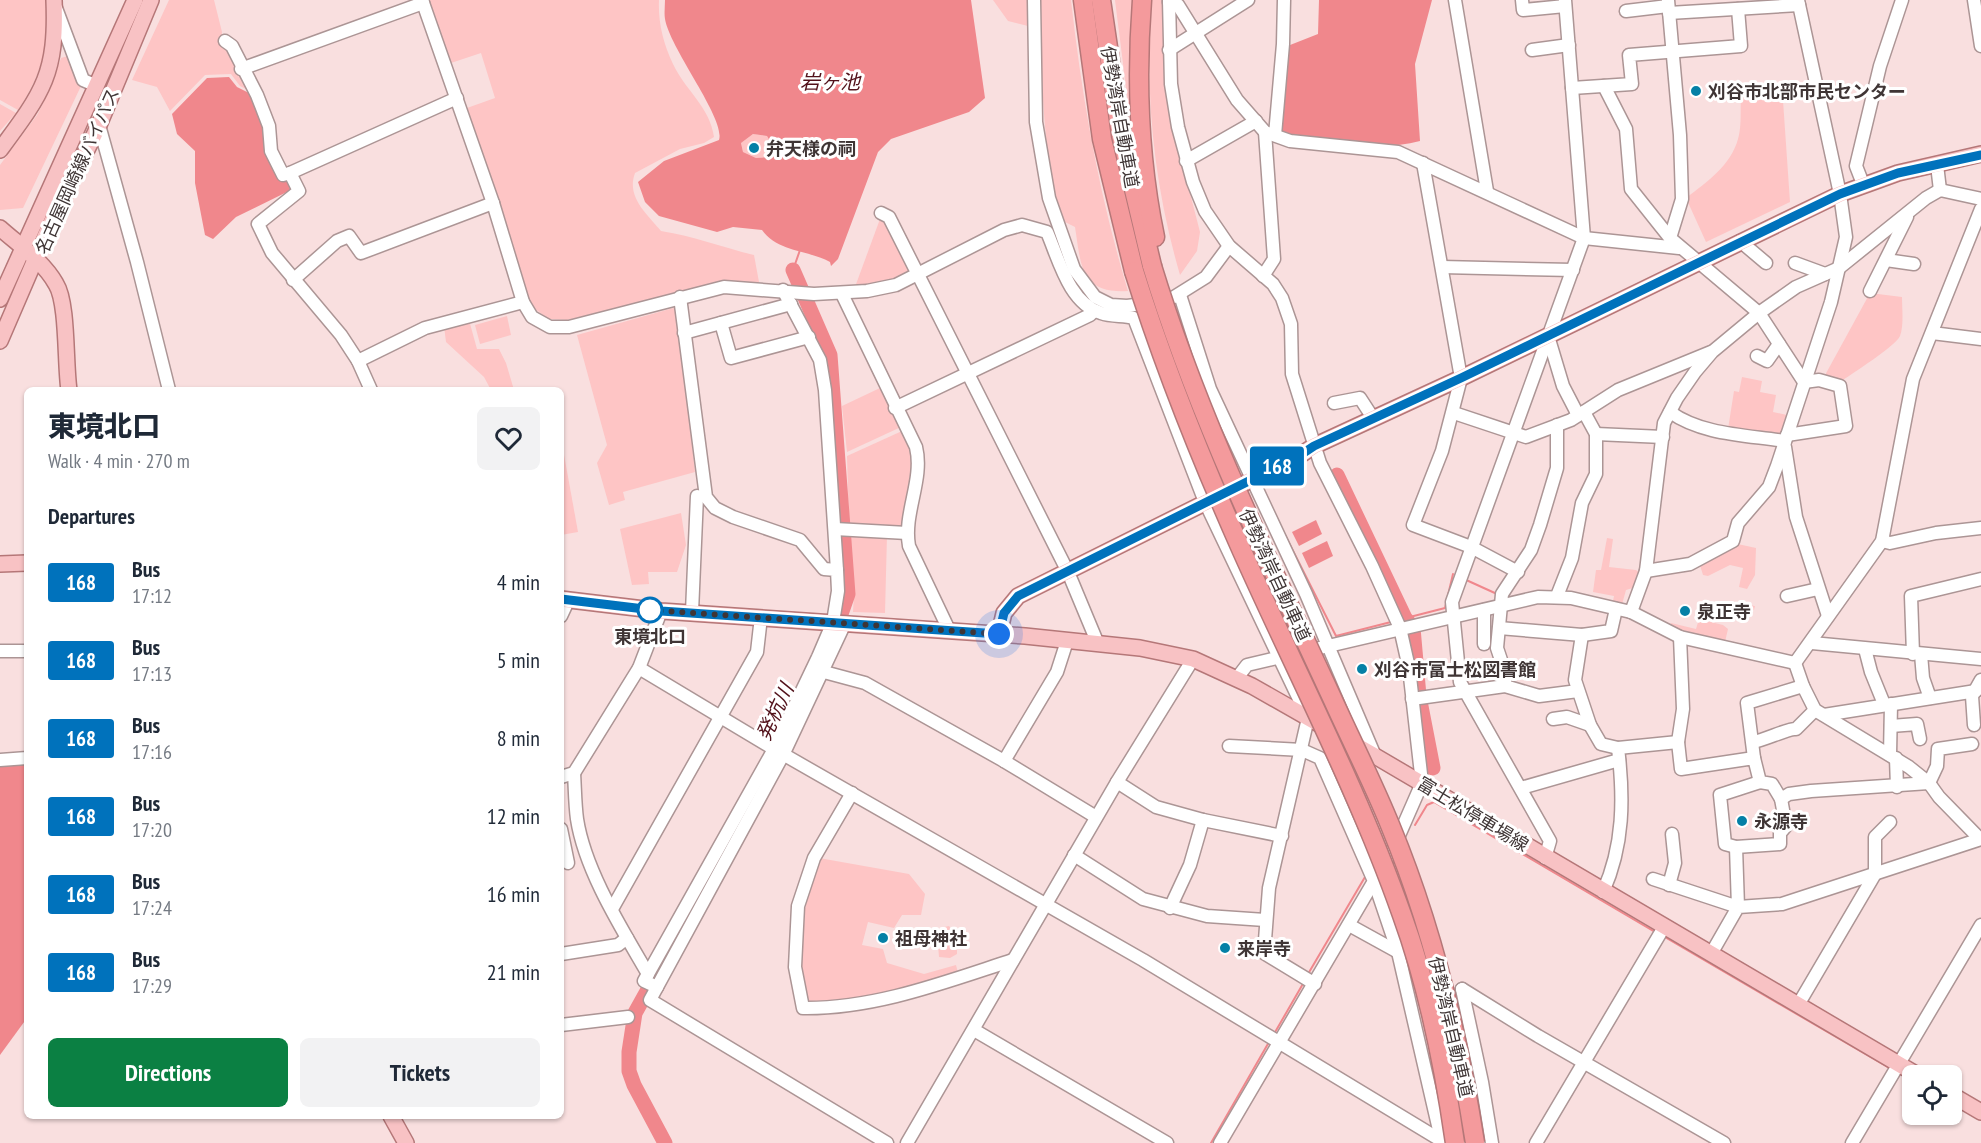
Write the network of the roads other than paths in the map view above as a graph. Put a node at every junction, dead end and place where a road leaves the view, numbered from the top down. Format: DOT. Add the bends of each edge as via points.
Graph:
graph roads {
  1 [pos="135,0"];
  2 [pos="151,0"];
  3 [pos="1034,0"];
  4 [pos="1083,0"];
  5 [pos="1101,0"];
  6 [pos="1142,0"];
  7 [pos="1248,0"];
  8 [pos="1284,0"];
  9 [pos="1455,0"];
  10 [pos="1522,0"];
  11 [pos="1902,0"];
  12 [pos="1169,1"];
  13 [pos="54,2"];
  14 [pos="423,2"];
  15 [pos="1565,3"];
  16 [pos="1759,3"];
  17 [pos="1799,3"];
  18 [pos="1977,5"];
  19 [pos="1668,6"];
  20 [pos="1738,9"];
  21 [pos="1626,11"];
  22 [pos="1196,33"];
  23 [pos="225,40"];
  24 [pos="1569,45"];
  25 [pos="1981,46"];
  26 [pos="1169,50"];
  27 [pos="1532,50"];
  28 [pos="72,51"];
  29 [pos="1672,51"];
  30 [pos="52,62"];
  31 [pos="242,69"];
  32 [pos="97,86"];
  33 [pos="1604,87"];
  34 [pos="1572,88"];
  35 [pos="458,98"];
  36 [pos="1256,121"];
  37 [pos="99,125"];
  38 [pos="1270,134"];
  39 [pos="0,150"];
  40 [pos="1981,154"];
  41 [pos="1186,161"];
  42 [pos="1423,163"];
  43 [pos="1937,165"];
  44 [pos="290,173"];
  45 [pos="1863,184"];
  46 [pos="1940,189"];
  47 [pos="1487,190"];
  48 [pos="1840,194"];
  49 [pos="1981,199"];
  50 [pos="493,203"];
  51 [pos="1981,208"];
  52 [pos="881,213"];
  53 [pos="1908,215"];
  54 [pos="0,228"];
  55 [pos="1584,238"];
  56 [pos="1670,238"];
  57 [pos="1740,241"];
  58 [pos="1229,246"];
  59 [pos="1679,248"];
  60 [pos="23,249"];
  61 [pos="37,260"];
  62 [pos="1886,260"];
  63 [pos="1697,261"];
  64 [pos="1766,263"];
  65 [pos="1795,263"];
  66 [pos="1914,264"];
  67 [pos="1156,266"];
  68 [pos="1442,267"];
  69 [pos="1839,268"];
  70 [pos="1573,270"];
  71 [pos="917,274"];
  72 [pos="1825,274"];
  73 [pos="1263,276"];
  74 [pos="293,280"];
  75 [pos="783,290"];
  76 [pos="1870,291"];
  77 [pos="842,294"];
  78 [pos="1180,295"];
  79 [pos="680,297"];
  80 [pos="0,299"];
  81 [pos="523,302"];
  82 [pos="791,304"];
  83 [pos="1094,311"];
  84 [pos="1759,313"];
  85 [pos="722,323"];
  86 [pos="684,333"];
  87 [pos="1932,333"];
  88 [pos="1548,336"];
  89 [pos="809,338"];
  90 [pos="1981,339"];
  91 [pos="0,341"];
  92 [pos="1779,344"];
  93 [pos="1712,352"];
  94 [pos="1757,356"];
  95 [pos="358,361"];
  96 [pos="966,374"];
  97 [pos="1461,378"];
  98 [pos="1803,382"];
  99 [pos="69,387"];
  100 [pos="167,387"];
  101 [pos="369,387"];
  102 [pos="1334,403"];
  103 [pos="896,408"];
  104 [pos="1670,412"];
  105 [pos="1454,413"];
  106 [pos="1581,414"];
  107 [pos="1373,418"];
  108 [pos="1557,425"];
  109 [pos="1514,434"];
  110 [pos="1596,434"];
  111 [pos="1663,437"];
  112 [pos="1786,440"];
  113 [pos="1314,446"];
  114 [pos="1253,478"];
  115 [pos="697,496"];
  116 [pos="1205,502"];
  117 [pos="1981,528"];
  118 [pos="835,529"];
  119 [pos="907,533"];
  120 [pos="1882,541"];
  121 [pos="1471,547"];
  122 [pos="24,563"];
  123 [pos="0,564"];
  124 [pos="837,570"];
  125 [pos="1646,571"];
  126 [pos="1068,572"];
  127 [pos="1518,572"];
  128 [pos="1981,579"];
  129 [pos="1818,589"];
  130 [pos="1557,596"];
  131 [pos="1787,596"];
  132 [pos="565,600"];
  133 [pos="1500,606"];
  134 [pos="1616,609"];
  135 [pos="1484,610"];
  136 [pos="661,611"];
  137 [pos="692,612"];
  138 [pos="1631,612"];
  139 [pos="1453,616"];
  140 [pos="1828,616"];
  141 [pos="760,617"];
  142 [pos="845,623"];
  143 [pos="1405,628"];
  144 [pos="1499,628"];
  145 [pos="949,630"];
  146 [pos="999,634"];
  147 [pos="1582,635"];
  148 [pos="1680,637"];
  149 [pos="1067,641"];
  150 [pos="1812,643"];
  151 [pos="1098,644"];
  152 [pos="1484,644"];
  153 [pos="1328,646"];
  154 [pos="1865,649"];
  155 [pos="0,651"];
  156 [pos="24,651"];
  157 [pos="1917,654"];
  158 [pos="1277,658"];
  159 [pos="1192,659"];
  160 [pos="1981,659"];
  161 [pos="1796,663"];
  162 [pos="639,668"];
  163 [pos="824,672"];
  164 [pos="1237,678"];
  165 [pos="1505,686"];
  166 [pos="1803,686"];
  167 [pos="1979,686"];
  168 [pos="1465,691"];
  169 [pos="1578,691"];
  170 [pos="1930,698"];
  171 [pos="1419,699"];
  172 [pos="1887,704"];
  173 [pos="1820,712"];
  174 [pos="721,718"];
  175 [pos="1308,718"];
  176 [pos="1554,719"];
  177 [pos="1590,724"];
  178 [pos="1974,725"];
  179 [pos="1891,726"];
  180 [pos="1920,739"];
  181 [pos="1753,741"];
  182 [pos="1678,742"];
  183 [pos="1972,744"];
  184 [pos="1229,746"];
  185 [pos="1302,750"];
  186 [pos="779,752"];
  187 [pos="1618,754"];
  188 [pos="1374,756"];
  189 [pos="1893,757"];
  190 [pos="24,758"];
  191 [pos="1754,758"];
  192 [pos="0,760"];
  193 [pos="1004,761"];
  194 [pos="574,773"];
  195 [pos="564,776"];
  196 [pos="1117,782"];
  197 [pos="1760,782"];
  198 [pos="1422,783"];
  199 [pos="1929,783"];
  200 [pos="1897,787"];
  201 [pos="1521,788"];
  202 [pos="852,793"];
  203 [pos="1781,799"];
  204 [pos="1096,817"];
  205 [pos="1203,820"];
  206 [pos="1890,822"];
  207 [pos="1672,834"];
  208 [pos="1282,836"];
  209 [pos="1981,839"];
  210 [pos="1736,847"];
  211 [pos="1074,855"];
  212 [pos="1545,858"];
  213 [pos="589,859"];
  214 [pos="565,864"];
  215 [pos="1875,874"];
  216 [pos="1653,879"];
  217 [pos="1374,881"];
  218 [pos="1669,885"];
  219 [pos="1603,892"];
  220 [pos="1044,906"];
  221 [pos="1738,907"];
  222 [pos="1170,908"];
  223 [pos="612,909"];
  224 [pos="1265,920"];
  225 [pos="1981,925"];
  226 [pos="1348,926"];
  227 [pos="1661,931"];
  228 [pos="627,938"];
  229 [pos="1398,952"];
  230 [pos="564,954"];
  231 [pos="1711,954"];
  232 [pos="1013,960"];
  233 [pos="646,978"];
  234 [pos="1309,980"];
  235 [pos="657,987"];
  236 [pos="1798,1005"];
  237 [pos="628,1017"];
  238 [pos="564,1025"];
  239 [pos="974,1030"];
  240 [pos="1273,1041"];
  241 [pos="1584,1061"];
  242 [pos="1899,1064"];
  243 [pos="1902,1066"];
  244 [pos="1962,1101"];
  245 [pos="1981,1112"];
  246 [pos="393,1119"];
  247 [pos="1447,1142"];
  248 [pos="406,1143"];
  249 [pos="887,1143"];
  250 [pos="907,1143"];
  251 [pos="1167,1143"];
  252 [pos="1220,1143"];
  253 [pos="1474,1143"];
  254 [pos="1492,1143"];
  255 [pos="1536,1143"];
  256 [pos="1724,1143"];
  257 [pos="1852,1143"];
  1 -- 32 [label="main road, 名古屋岡崎線バイパス"];
  2 -- 37 [label="main road, 名古屋岡崎線バイパス"];
  3 -- 78 [label="street" via="1036,122 1049,198 1074,269 1095,297 1111,304 1127,306"];
  4 -- 247 [label="highway, 伊勢湾岸自動車道, bridge" via="1102,139 1134,271 1155,338 1216,493 1327,732 1403,916 1436,1034"];
  5 -- 67 [label="highway, 伊勢湾岸自動車道" via="1121,135"];
  6 -- 67 [label="highway" via="1139,104"];
  7 -- 22 [label="street"];
  8 -- 38 [label="street" via="1283,44"];
  9 -- 47 [label="street"];
  10 -- 15 [label="street" via="1522,10"];
  11 -- 45 [label="street" via="1880,66 1856,166"];
  12 -- 22 [label="street" via="1178,5"];
  12 -- 26 [label="street"];
  13 -- 28 [label="street"];
  13 -- 30 [label="main road"];
  14 -- 31 [label="street"];
  14 -- 35 [label="street"];
  15 -- 24 [label="street"];
  16 -- 17 [label="street"];
  16 -- 20 [label="street"];
  17 -- 48 [label="street"];
  18 -- 25 [label="street"];
  19 -- 20 [label="street"];
  19 -- 21 [label="street"];
  19 -- 29 [label="street"];
  20 -- 29 [label="street" via="1741,46"];
  22 -- 26 [label="street"];
  22 -- 36 [label="street" via="1237,100"];
  23 -- 31 [label="street" via="232,46"];
  24 -- 27 [label="street"];
  24 -- 34 [label="street"];
  26 -- 41 [label="street" via="1171,84"];
  28 -- 30 [label="street" via="59,51"];
  28 -- 32 [label="street" via="83,80"];
  29 -- 33 [label="street" via="1629,55 1632,84"];
  29 -- 56 [label="street" via="1682,199"];
  30 -- 39 [label="main road" via="33,106"];
  31 -- 44 [label="street" via="269,126 271,152 284,175"];
  32 -- 60 [label="main road, 名古屋岡崎線バイパス"];
  33 -- 34 [label="street"];
  33 -- 56 [label="street" via="1626,129 1631,189"];
  34 -- 55 [label="street"];
  35 -- 44 [label="street"];
  35 -- 50 [label="street"];
  36 -- 38 [label="street"];
  36 -- 41 [label="street"];
  37 -- 61 [label="main road, 名古屋岡崎線バイパス"];
  37 -- 100 [label="street"];
  38 -- 42 [label="street" via="1290,141 1398,152"];
  38 -- 73 [label="street" via="1274,259"];
  40 -- 43 [label="main road"];
  41 -- 58 [label="street" via="1205,211"];
  42 -- 47 [label="street"];
  42 -- 68 [label="street"];
  43 -- 45 [label="main road"];
  43 -- 46 [label="street"];
  44 -- 74 [label="street" via="299,190 258,225 272,253"];
  45 -- 48 [label="main road"];
  46 -- 49 [label="street"];
  46 -- 53 [label="street"];
  47 -- 55 [label="street"];
  48 -- 57 [label="main road"];
  48 -- 69 [label="street" via="1846,237"];
  50 -- 74 [label="street" via="361,253 349,236 337,241"];
  50 -- 81 [label="street"];
  51 -- 87 [label="street"];
  52 -- 71 [label="street" via="889,217"];
  53 -- 62 [label="street"];
  53 -- 69 [label="street"];
  54 -- 60 [label="main road"];
  55 -- 59 [label="street"];
  55 -- 70 [label="street"];
  56 -- 59 [label="street"];
  57 -- 63 [label="main road"];
  57 -- 64 [label="street"];
  58 -- 73 [label="street"];
  58 -- 78 [label="street" via="1206,277"];
  59 -- 63 [label="street"];
  60 -- 61 [label="main road"];
  60 -- 80 [label="main road, 名古屋岡崎線バイパス"];
  61 -- 91 [label="main road, 名古屋岡崎線バイパス"];
  61 -- 99 [label="main road" via="58,285"];
  62 -- 66 [label="street"];
  62 -- 76 [label="street"];
  63 -- 84 [label="street"];
  63 -- 88 [label="main road"];
  65 -- 72 [label="street"];
  67 -- 253 [label="highway, 伊勢湾岸自動車道, bridge" via="1196,396 1395,836 1440,974 1467,1091"];
  68 -- 70 [label="street"];
  68 -- 97 [label="street"];
  69 -- 72 [label="street"];
  69 -- 98 [label="street"];
  70 -- 88 [label="street"];
  71 -- 77 [label="street" via="896,285"];
  71 -- 83 [label="street" via="1022,225 1047,232 1074,292"];
  71 -- 96 [label="street"];
  72 -- 84 [label="street" via="1796,287"];
  73 -- 113 [label="street" via="1273,284 1288,311 1292,374"];
  74 -- 95 [label="street" via="341,335"];
  75 -- 77 [label="street"];
  75 -- 79 [label="street" via="724,287"];
  75 -- 82 [label="street"];
  77 -- 103 [label="street"];
  78 -- 114 [label="street" via="1210,389"];
  79 -- 81 [label="street" via="569,327 550,327 532,317"];
  79 -- 86 [label="street"];
  81 -- 95 [label="street" via="425,328"];
  82 -- 85 [label="street"];
  82 -- 89 [label="street"];
  83 -- 96 [label="street"];
  83 -- 116 [label="street" via="1134,318"];
  84 -- 92 [label="street"];
  84 -- 93 [label="street"];
  85 -- 86 [label="street"];
  85 -- 89 [label="street" via="731,358"];
  86 -- 124 [label="street" via="706,497 733,517 800,540 824,569"];
  87 -- 90 [label="street"];
  87 -- 120 [label="street" via="1910,389"];
  88 -- 97 [label="main road"];
  88 -- 106 [label="street" via="1563,386"];
  88 -- 109 [label="street"];
  89 -- 118 [label="street" via="820,360 825,390"];
  92 -- 94 [label="street" via="1767,361"];
  92 -- 98 [label="street"];
  93 -- 104 [label="street"];
  93 -- 106 [label="street" via="1618,390"];
  95 -- 101 [label="street"];
  96 -- 103 [label="street"];
  96 -- 126 [label="street"];
  97 -- 105 [label="street"];
  97 -- 107 [label="main road"];
  98 -- 112 [label="street"];
  98 -- 112 [label="street" via="1819,380 1840,386 1846,426"];
  102 -- 107 [label="street" via="1360,398"];
  103 -- 119 [label="street" via="920,461"];
  104 -- 111 [label="street"];
  104 -- 112 [label="street" via="1686,424 1714,431"];
  105 -- 109 [label="street"];
  105 -- 121 [label="street" via="1413,525"];
  106 -- 108 [label="street"];
  106 -- 110 [label="street"];
  107 -- 113 [label="main road"];
  108 -- 109 [label="street" via="1526,437"];
  108 -- 127 [label="street" via="1557,468 1531,550"];
  109 -- 121 [label="street"];
  110 -- 111 [label="street"];
  110 -- 130 [label="street" via="1596,474 1582,503 1572,558"];
  111 -- 125 [label="street"];
  112 -- 125 [label="street" via="1768,487 1738,523 1733,541 1690,564"];
  112 -- 129 [label="street" via="1796,517"];
  113 -- 114 [label="main road"];
  113 -- 143 [label="street"];
  114 -- 116 [label="main road"];
  114 -- 153 [label="street"];
  115 -- 137 [label="street"];
  116 -- 126 [label="main road"];
  116 -- 158 [label="street"];
  117 -- 120 [label="street" via="1890,543"];
  118 -- 119 [label="street"];
  118 -- 124 [label="street"];
  119 -- 145 [label="street" via="909,546"];
  120 -- 140 [label="street"];
  121 -- 127 [label="street"];
  121 -- 139 [label="street" via="1452,602"];
  122 -- 123 [label="main road"];
  124 -- 142 [label="street"];
  125 -- 138 [label="street"];
  126 -- 146 [label="main road" via="1018,596 1004,613"];
  126 -- 151 [label="street"];
  127 -- 133 [label="street" via="1502,594"];
  128 -- 157 [label="street" via="1911,596"];
  129 -- 131 [label="street"];
  129 -- 140 [label="street"];
  130 -- 133 [label="street"];
  130 -- 134 [label="street"];
  132 -- 136 [label="main road, 富士松停車場線"];
  133 -- 135 [label="street"];
  133 -- 144 [label="street"];
  134 -- 138 [label="street"];
  134 -- 147 [label="street" via="1611,631"];
  135 -- 139 [label="street"];
  135 -- 152 [label="street"];
  136 -- 137 [label="main road, 富士松停車場線"];
  136 -- 162 [label="street"];
  137 -- 141 [label="main road, 富士松停車場線"];
  138 -- 148 [label="street"];
  139 -- 143 [label="street"];
  139 -- 168 [label="street" via="1460,682"];
  140 -- 150 [label="street"];
  141 -- 142 [label="main road, 富士松停車場線"];
  141 -- 174 [label="street" via="757,652"];
  142 -- 145 [label="main road, 富士松停車場線"];
  142 -- 163 [label="street"];
  142 -- 186 [label="street"];
  143 -- 153 [label="street"];
  143 -- 171 [label="street"];
  144 -- 147 [label="street"];
  144 -- 165 [label="street" via="1497,648"];
  145 -- 146 [label="main road, 富士松停車場線"];
  146 -- 149 [label="main road, 富士松停車場線"];
  147 -- 169 [label="street" via="1575,672"];
  148 -- 161 [label="street"];
  148 -- 182 [label="street" via="1683,709"];
  149 -- 151 [label="main road, 富士松停車場線"];
  149 -- 193 [label="street" via="1057,672"];
  150 -- 154 [label="street"];
  150 -- 161 [label="street"];
  151 -- 159 [label="main road, 富士松停車場線"];
  153 -- 158 [label="street"];
  153 -- 188 [label="street"];
  154 -- 157 [label="street"];
  154 -- 172 [label="street"];
  155 -- 156 [label="street"];
  157 -- 160 [label="street"];
  157 -- 170 [label="street"];
  158 -- 164 [label="street" via="1247,664"];
  158 -- 175 [label="street"];
  159 -- 164 [label="main road, 富士松停車場線"];
  159 -- 196 [label="street"];
  161 -- 166 [label="street"];
  162 -- 174 [label="street"];
  162 -- 194 [label="street"];
  163 -- 186 [label="street"];
  163 -- 193 [label="street" via="865,683"];
  164 -- 175 [label="main road, 富士松停車場線"];
  165 -- 168 [label="street"];
  165 -- 169 [label="street" via="1539,696"];
  166 -- 173 [label="street"];
  166 -- 181 [label="street" via="1747,703"];
  167 -- 170 [label="street"];
  167 -- 178 [label="street" via="1972,696"];
  168 -- 171 [label="street"];
  168 -- 201 [label="street"];
  169 -- 177 [label="street"];
  170 -- 172 [label="street"];
  171 -- 198 [label="street"];
  172 -- 173 [label="street"];
  172 -- 179 [label="street"];
  173 -- 181 [label="street" via="1797,729"];
  173 -- 189 [label="street"];
  174 -- 186 [label="street"];
  174 -- 223 [label="street"];
  175 -- 185 [label="street"];
  175 -- 188 [label="main road, 富士松停車場線"];
  176 -- 177 [label="street" via="1567,717"];
  177 -- 187 [label="street" via="1601,744"];
  179 -- 180 [label="street" via="1917,724"];
  179 -- 189 [label="street"];
  181 -- 191 [label="street"];
  182 -- 187 [label="street"];
  182 -- 191 [label="street" via="1681,770"];
  183 -- 199 [label="street" via="1938,749 1937,766"];
  184 -- 185 [label="street"];
  185 -- 208 [label="street"];
  185 -- 217 [label="street" via="1320,758"];
  186 -- 202 [label="street"];
  186 -- 233 [label="street"];
  186 -- 235 [label="street"];
  187 -- 201 [label="street"];
  187 -- 219 [label="street" via="1623,808 1619,845"];
  188 -- 198 [label="main road, 富士松停車場線"];
  189 -- 199 [label="street"];
  189 -- 200 [label="street"];
  190 -- 192 [label="street"];
  191 -- 197 [label="street"];
  193 -- 204 [label="street"];
  194 -- 195 [label="street"];
  194 -- 213 [label="street" via="577,821"];
  196 -- 204 [label="street"];
  196 -- 205 [label="street" via="1156,807"];
  197 -- 203 [label="street" via="1772,784"];
  197 -- 210 [label="street" via="1720,795 1725,844"];
  198 -- 212 [label="main road, 富士松停車場線"];
  198 -- 217 [label="street" via="1390,856"];
  199 -- 200 [label="street"];
  199 -- 209 [label="street"];
  200 -- 203 [label="street" via="1810,791"];
  201 -- 212 [label="street" via="1550,841"];
  202 -- 220 [label="street"];
  202 -- 232 [label="street" via="814,858 798,906 795,967 803,1008 835,1009 890,997"];
  203 -- 210 [label="street" via="1786,826 1780,833 1780,844"];
  204 -- 211 [label="street"];
  205 -- 208 [label="street"];
  205 -- 222 [label="street" via="1190,865"];
  206 -- 215 [label="street" via="1875,837"];
  207 -- 218 [label="street" via="1675,863"];
  208 -- 224 [label="street"];
  209 -- 215 [label="street"];
  210 -- 221 [label="street"];
  211 -- 220 [label="street"];
  211 -- 222 [label="street" via="1143,899"];
  212 -- 219 [label="main road, 富士松停車場線"];
  213 -- 214 [label="street"];
  213 -- 223 [label="street"];
  215 -- 221 [label="street" via="1782,904"];
  215 -- 236 [label="street"];
  216 -- 218 [label="street"];
  217 -- 226 [label="street"];
  217 -- 229 [label="street"];
  218 -- 221 [label="street"];
  219 -- 227 [label="main road, 富士松停車場線"];
  220 -- 232 [label="street"];
  220 -- 240 [label="street" via="1143,960"];
  221 -- 231 [label="street"];
  222 -- 224 [label="street" via="1207,916"];
  223 -- 228 [label="street"];
  224 -- 234 [label="street" via="1264,953"];
  225 -- 242 [label="street"];
  226 -- 229 [label="street"];
  226 -- 234 [label="street"];
  227 -- 231 [label="main road, 富士松停車場線"];
  227 -- 241 [label="street"];
  228 -- 230 [label="street" via="618,945"];
  228 -- 233 [label="street"];
  229 -- 247 [label="street"];
  231 -- 236 [label="main road, 富士松停車場線"];
  232 -- 239 [label="street"];
  233 -- 235 [label="street"];
  234 -- 240 [label="street"];
  235 -- 249 [label="street" via="650,1000"];
  236 -- 242 [label="main road, 富士松停車場線"];
  237 -- 238 [label="street"];
  239 -- 250 [label="street"];
  239 -- 251 [label="street"];
  240 -- 247 [label="street"];
  240 -- 252 [label="street"];
  241 -- 254 [label="street" via="1462,988"];
  241 -- 255 [label="street"];
  241 -- 256 [label="street"];
  242 -- 243 [label="main road, 富士松停車場線"];
  242 -- 257 [label="street"];
  244 -- 245 [label="main road"];
  246 -- 248 [label="main road"];
}
